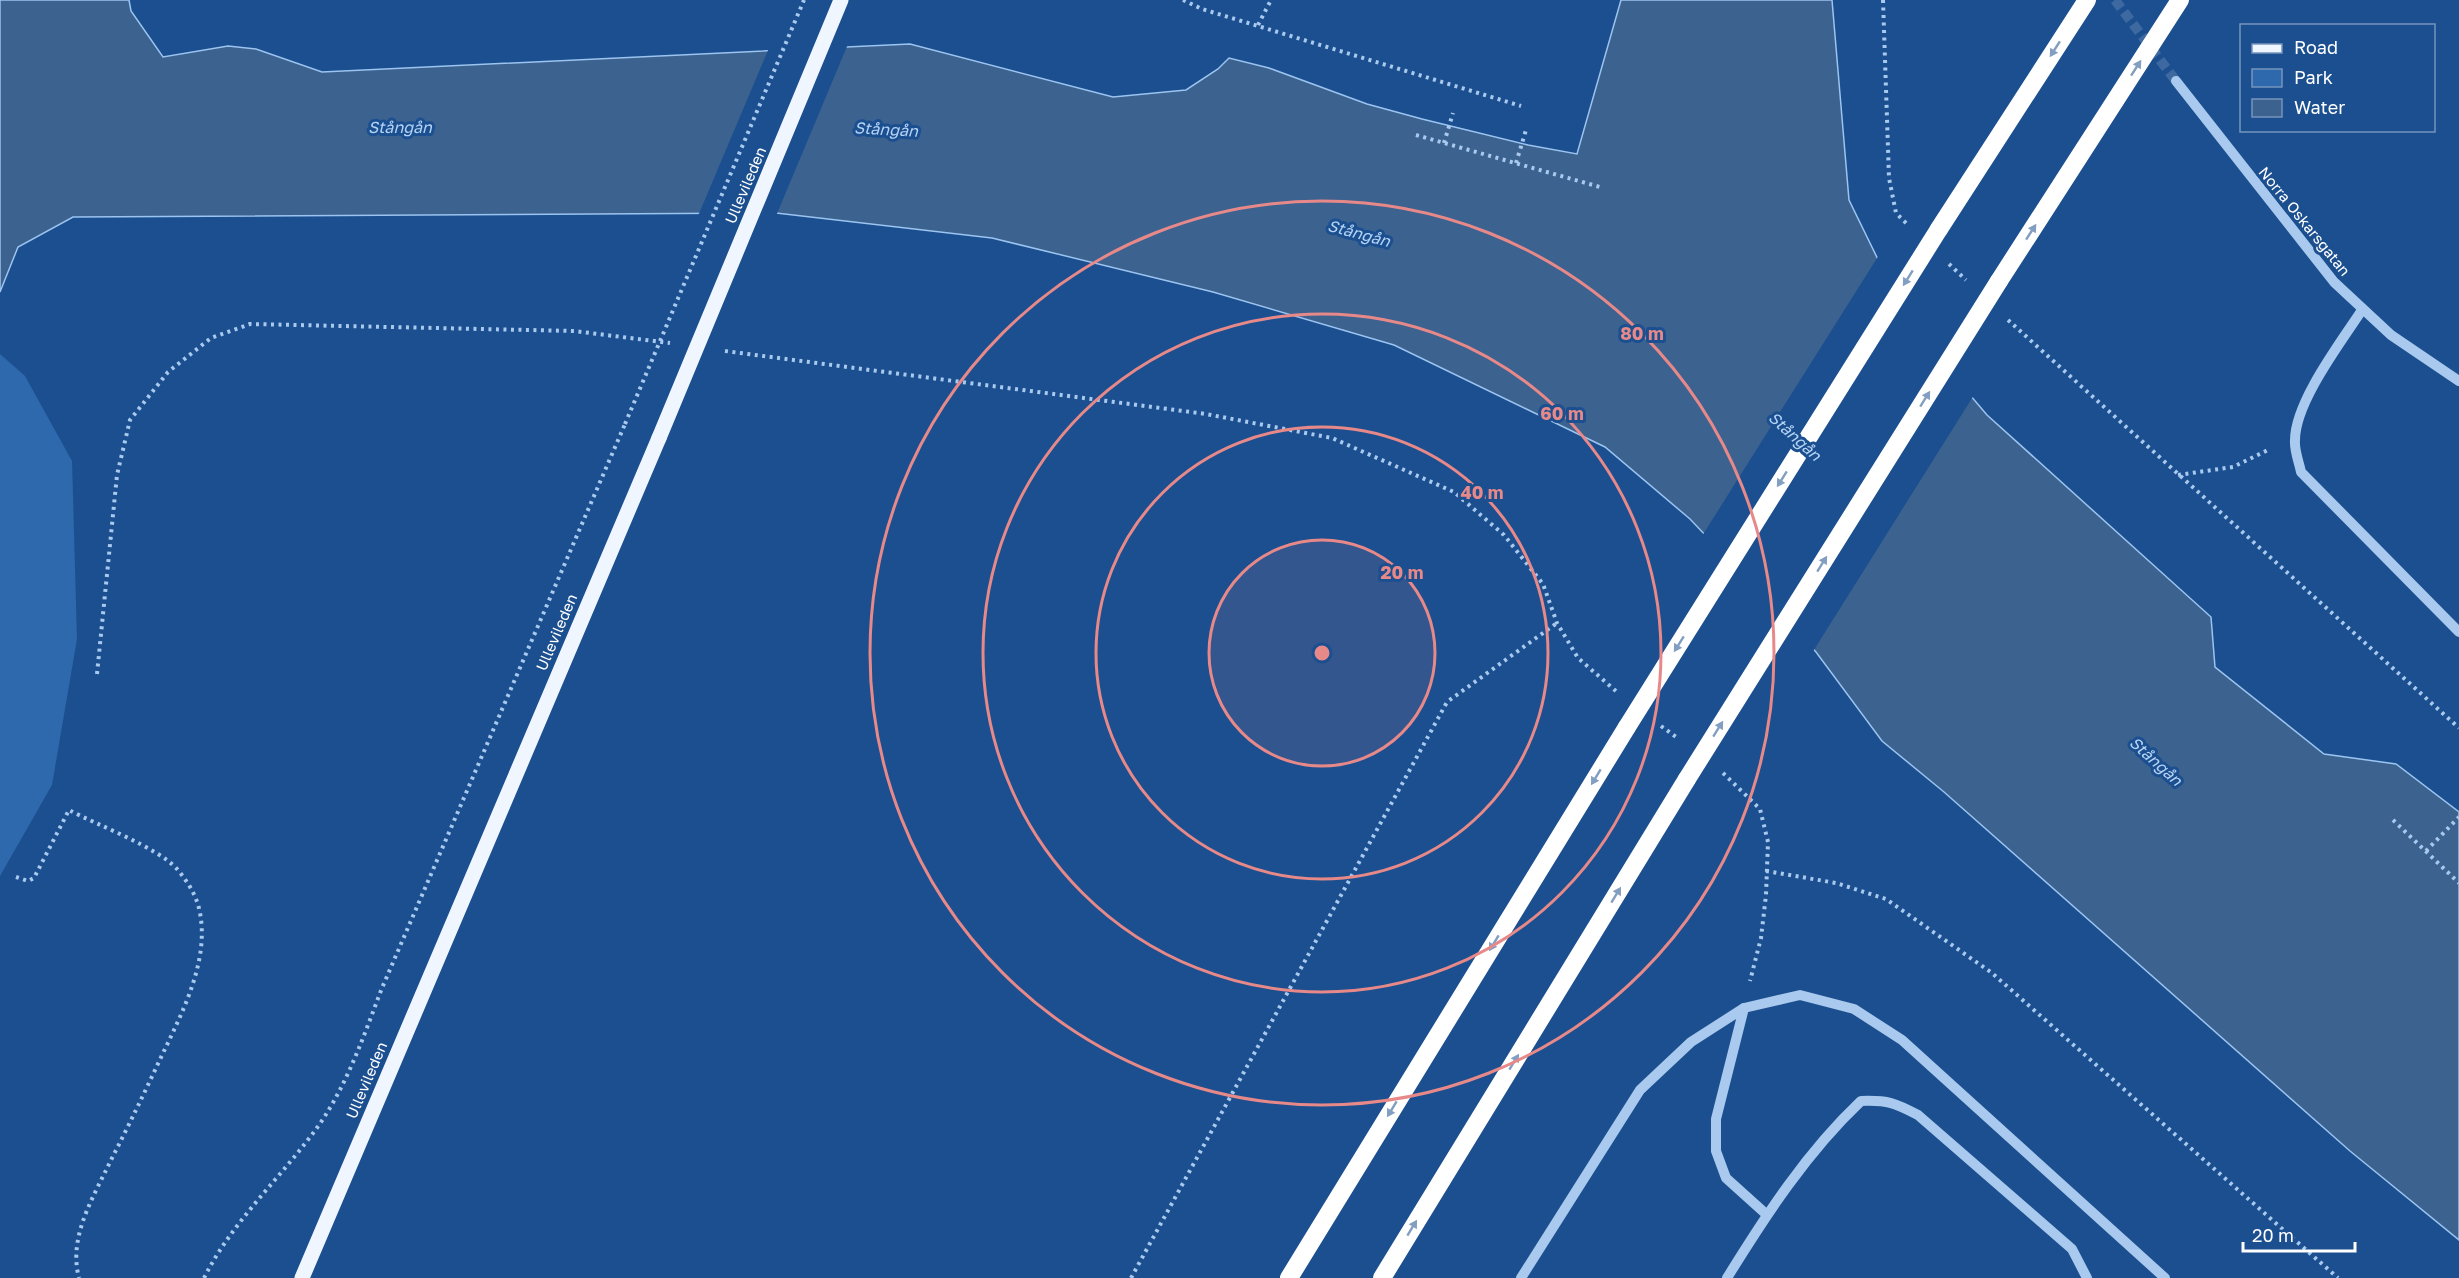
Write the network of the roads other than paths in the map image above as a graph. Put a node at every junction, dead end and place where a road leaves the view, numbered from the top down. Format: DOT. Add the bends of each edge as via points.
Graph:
graph roads {
  1 [pos="841,0"];
  2 [pos="2086,0"];
  3 [pos="2180,0"];
  4 [pos="2176,81"];
  5 [pos="2362,310"];
  6 [pos="2459,381"];
  7 [pos="2459,632"];
  8 [pos="1744,1008"];
  9 [pos="1766,1214"];
  10 [pos="302,1278"];
  11 [pos="1289,1278"];
  12 [pos="1382,1278"];
  13 [pos="1521,1278"];
  14 [pos="1727,1278"];
  15 [pos="2087,1278"];
  16 [pos="2165,1278"];
  1 -- 10 [label="main road, Ullevileden, bridge"];
  2 -- 11 [label="highway, one-way, bridge" via="1627,727"];
  12 -- 3 [label="highway, one-way, bridge" via="1687,779"];
  4 -- 5 [label="street, Norra Oskarsgatan" via="2317,263"];
  5 -- 6 [label="street, Norra Oskarsgatan" via="2391,335"];
  5 -- 7 [label="street" via="2320,374 2297,420 2294,442 2301,472"];
  8 -- 9 [label="street" via="1716,1119 1716,1151 1726,1178"];
  8 -- 13 [label="street" via="1690,1042 1640,1090"];
  8 -- 16 [label="street" via="1800,995 1854,1009 1902,1041"];
  9 -- 14 [label="street"];
  9 -- 15 [label="street" via="1836,1125 1861,1101 1893,1102 1918,1115 2072,1250"];
}
